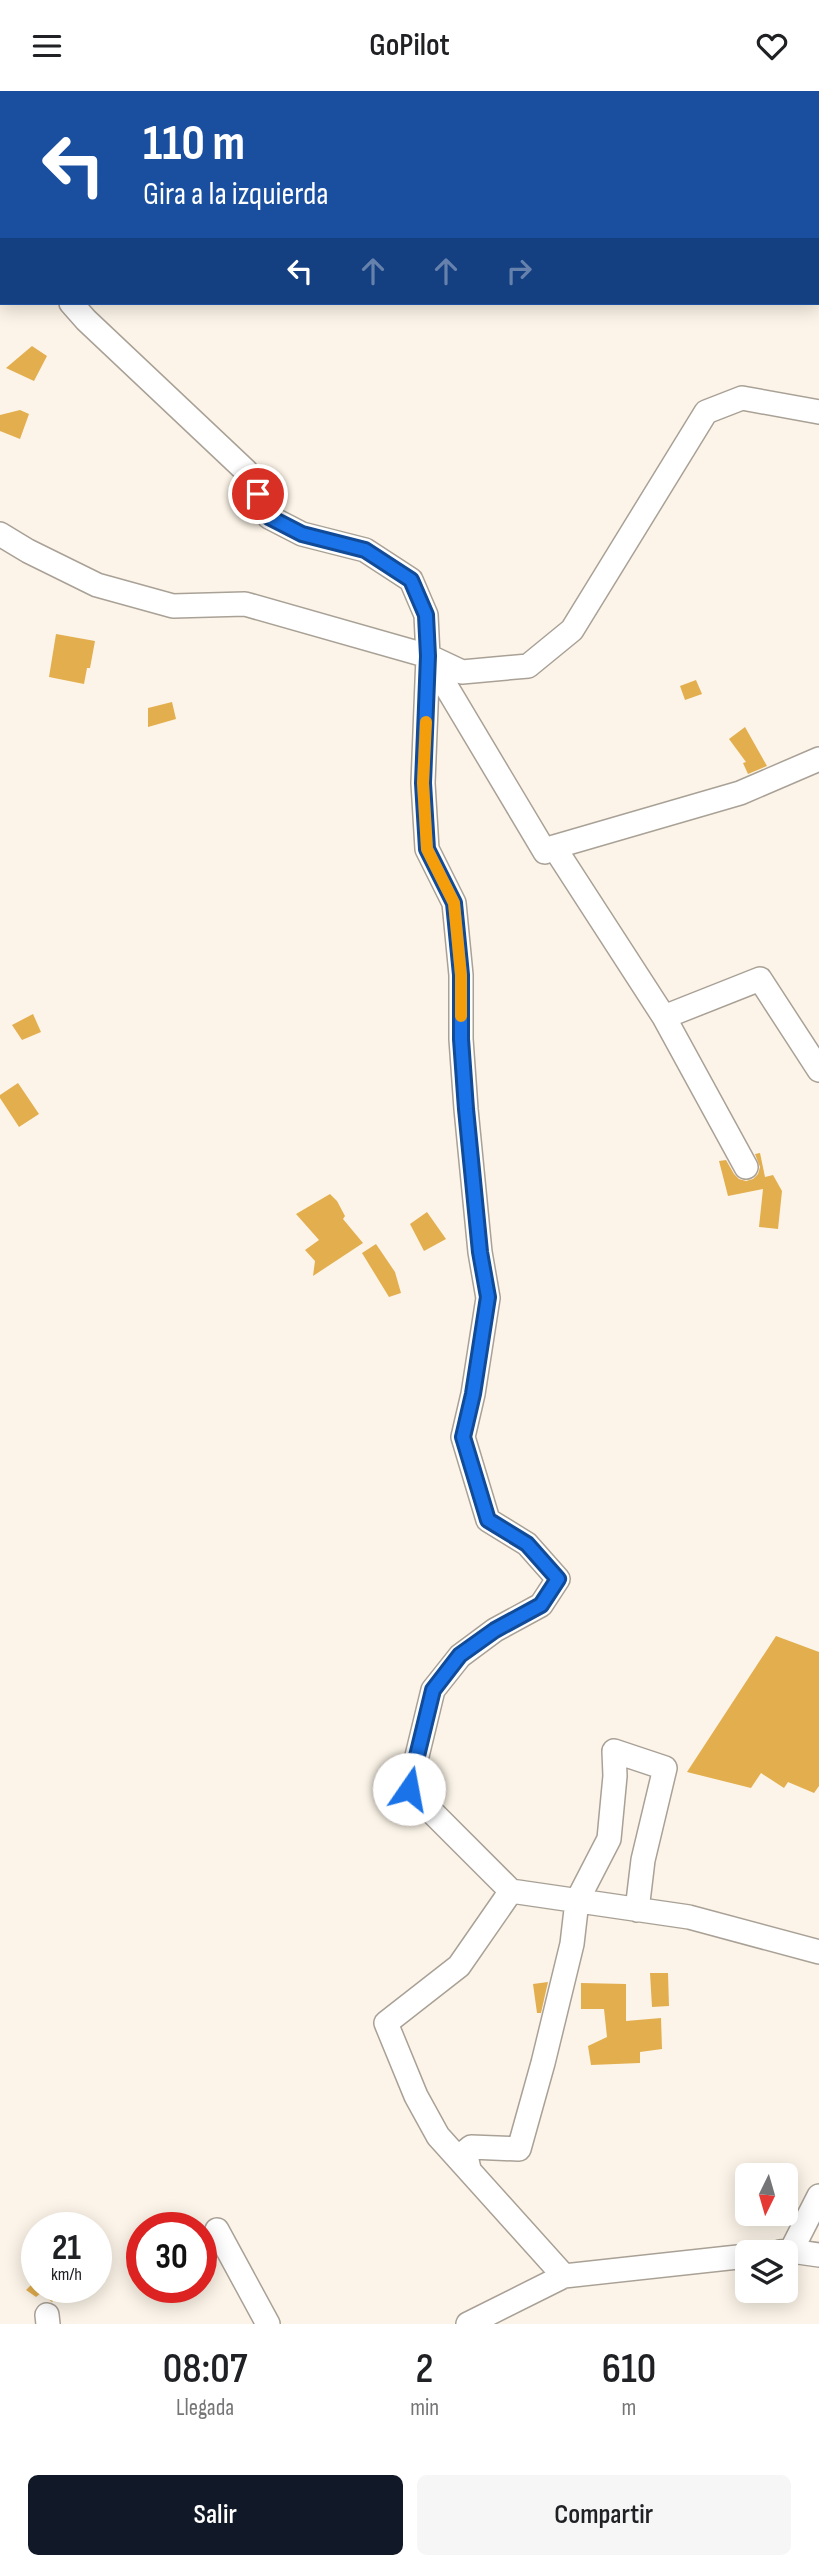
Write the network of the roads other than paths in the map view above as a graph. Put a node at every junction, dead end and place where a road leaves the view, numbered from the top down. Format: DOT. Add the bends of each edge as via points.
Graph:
graph roads {
  1 [pos="73,305"];
  2 [pos="819,412"];
  3 [pos="0,534"];
  4 [pos="428,656"];
  5 [pos="819,759"];
  6 [pos="554,847"];
  7 [pos="664,1017"];
  8 [pos="819,1070"];
  9 [pos="746,1167"];
  10 [pos="510,1891"];
  11 [pos="577,1901"];
  12 [pos="637,1910"];
  13 [pos="819,1952"];
  14 [pos="469,2169"];
  15 [pos="819,2196"];
  16 [pos="217,2230"];
  17 [pos="792,2240"];
  18 [pos="798,2253"];
  19 [pos="819,2255"];
  20 [pos="735,2257"];
  21 [pos="565,2276"];
  22 [pos="268,2324"];
  23 [pos="468,2324"];
  1 -- 4 [label="street" via="246,471 269,517 302,534 365,550 411,580 426,615"];
  2 -- 4 [label="street" via="742,398 706,412 572,630 528,666 461,672"];
  3 -- 4 [label="street" via="97,585 173,606 245,604"];
  4 -- 6 [label="street" via="545,852"];
  4 -- 10 [label="street" via="423,783 427,849 454,903 466,1109 488,1297 463,1437 488,1520 527,1544 558,1579 541,1605 460,1655 433,1690 409,1789"];
  5 -- 6 [label="street" via="740,793"];
  6 -- 7 [label="street"];
  7 -- 8 [label="street" via="760,979"];
  7 -- 9 [label="street"];
  10 -- 11 [label="street"];
  10 -- 14 [label="street" via="459,1966 386,2022 438,2136"];
  11 -- 12 [label="street"];
  11 -- 12 [label="street" via="609,1839 614,1751 665,1768 643,1860"];
  11 -- 14 [label="street" via="572,1944 519,2149 471,2147 464,2152"];
  12 -- 13 [label="street" via="689,1917"];
  14 -- 21 [label="street"];
  15 -- 17 [label="street"];
  16 -- 22 [label="street"];
  18 -- 19 [label="street"];
  20 -- 21 [label="street"];
  21 -- 23 [label="street"];
}
